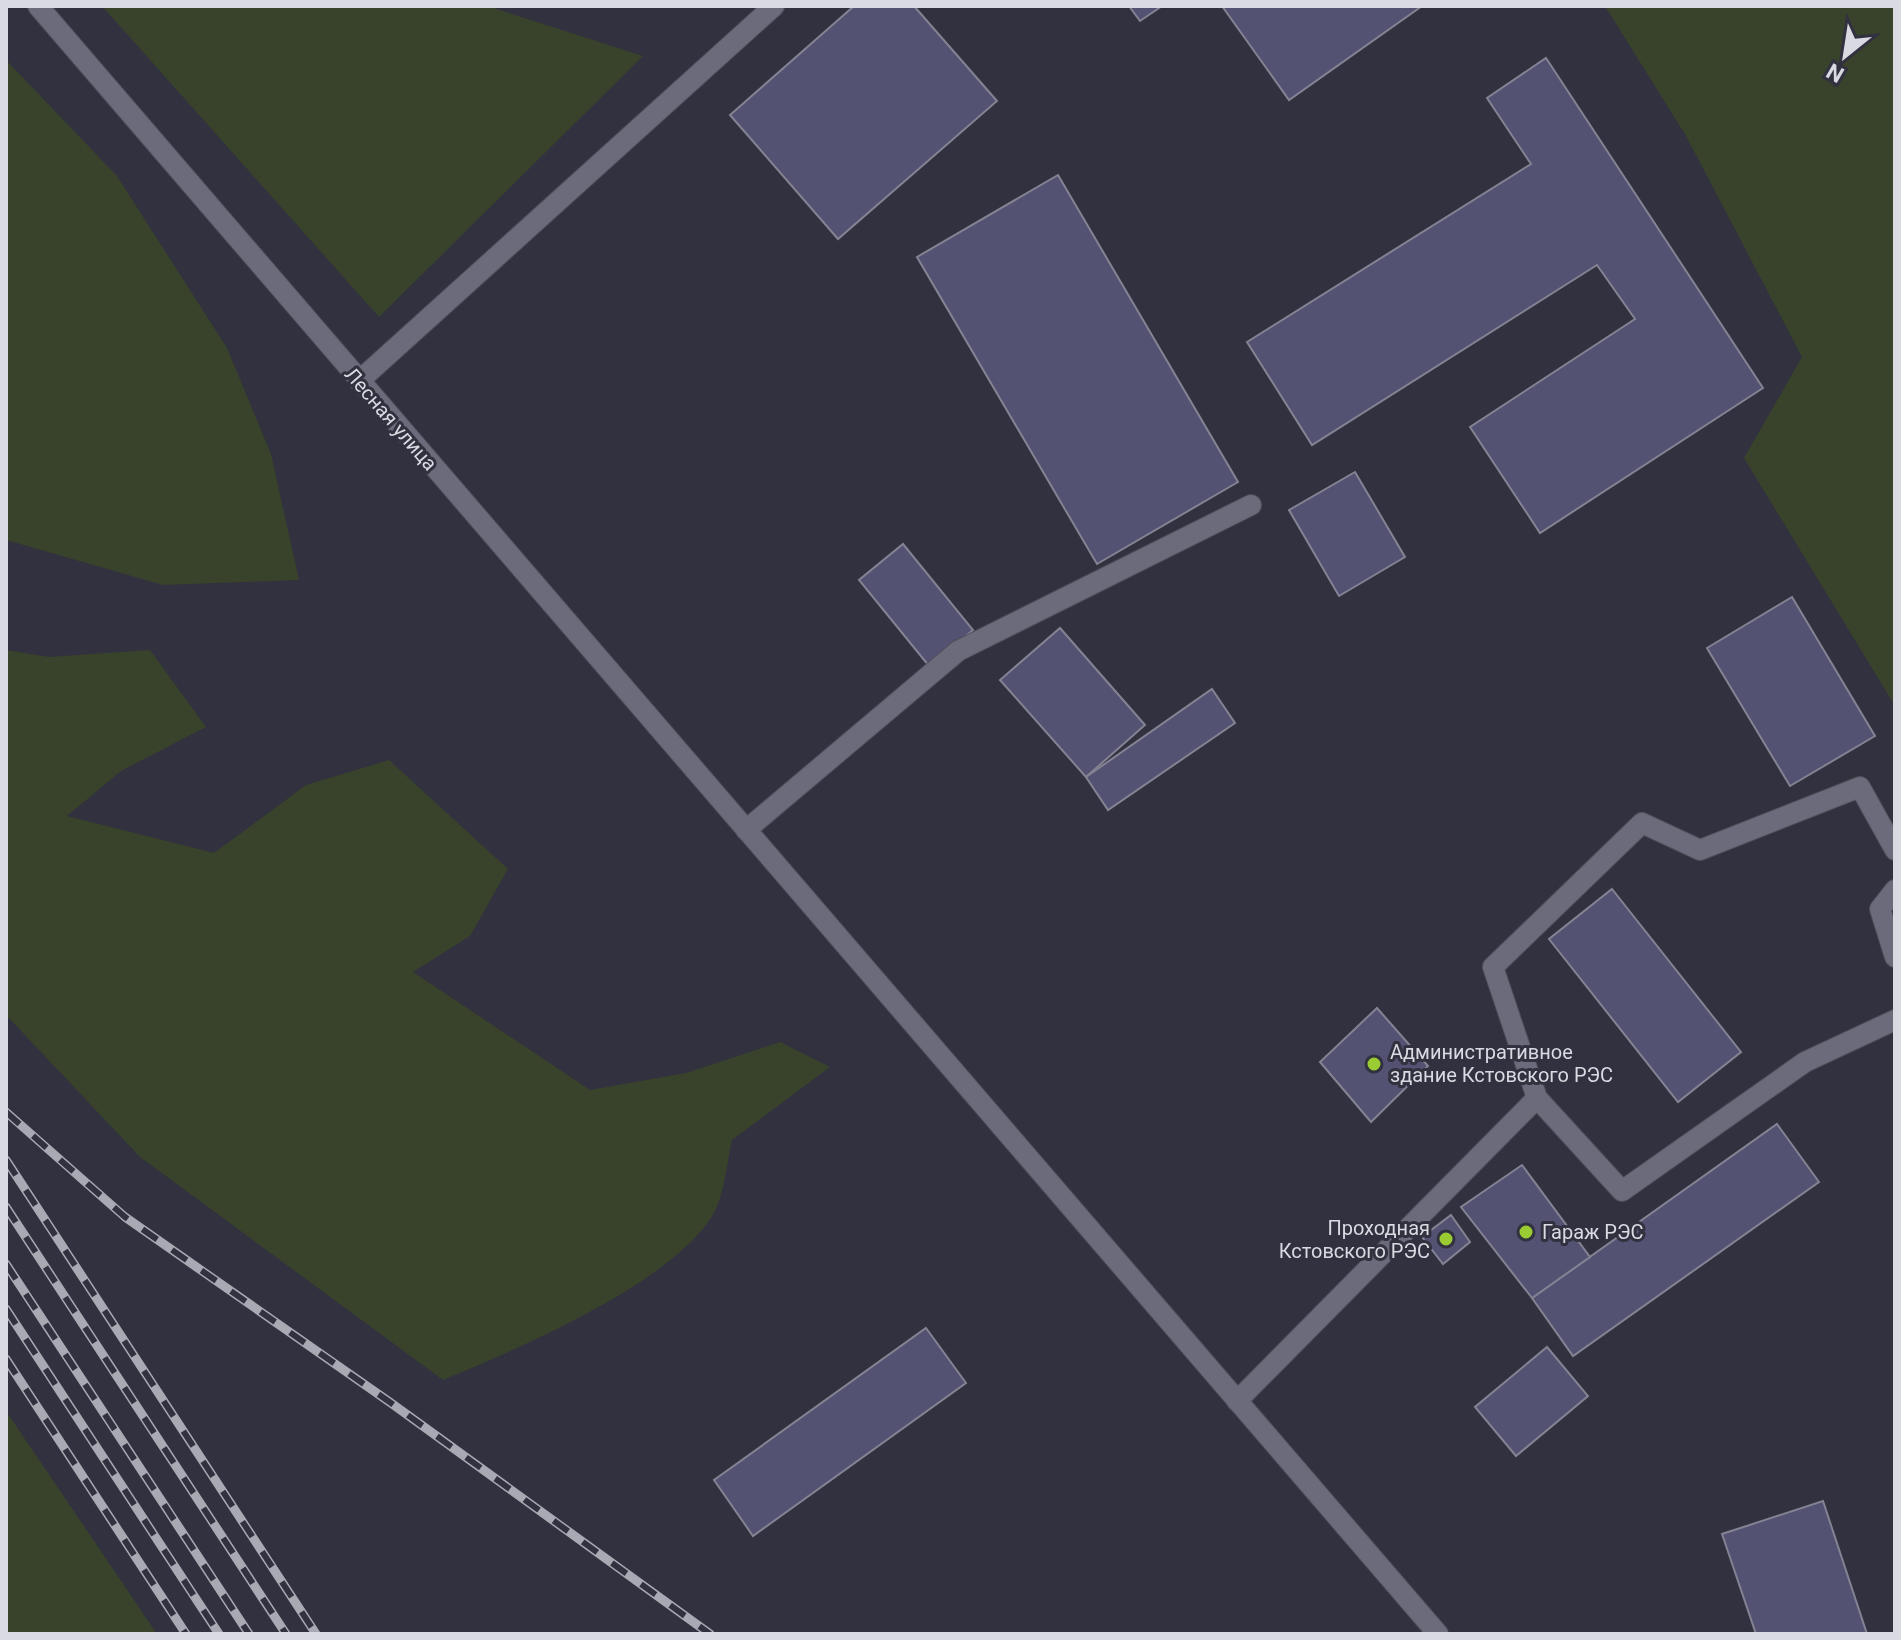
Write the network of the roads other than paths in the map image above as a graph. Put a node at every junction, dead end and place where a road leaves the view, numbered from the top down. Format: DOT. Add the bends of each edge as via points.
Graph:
graph roads {
  1 [pos="38,6"];
  2 [pos="774,6"];
  3 [pos="359,381"];
  4 [pos="1251,505"];
  5 [pos="746,830"];
  6 [pos="1895,850"];
  7 [pos="1895,890"];
  8 [pos="1895,957"];
  9 [pos="1895,1020"];
  10 [pos="1537,1098"];
  11 [pos="1237,1401"];
  12 [pos="1438,1634"];
  1 -- 3 [label="street, Лесная улица"];
  2 -- 3 [label="street"];
  3 -- 5 [label="street, Лесная улица"];
  4 -- 5 [label="street" via="958,651"];
  5 -- 11 [label="street, Лесная улица"];
  6 -- 10 [label="street" via="1860,787 1700,850 1642,823 1493,967"];
  7 -- 8 [label="street" via="1880,909"];
  9 -- 10 [label="street" via="1805,1062 1622,1191"];
  10 -- 11 [label="street"];
  11 -- 12 [label="street, Лесная улица"];
}
